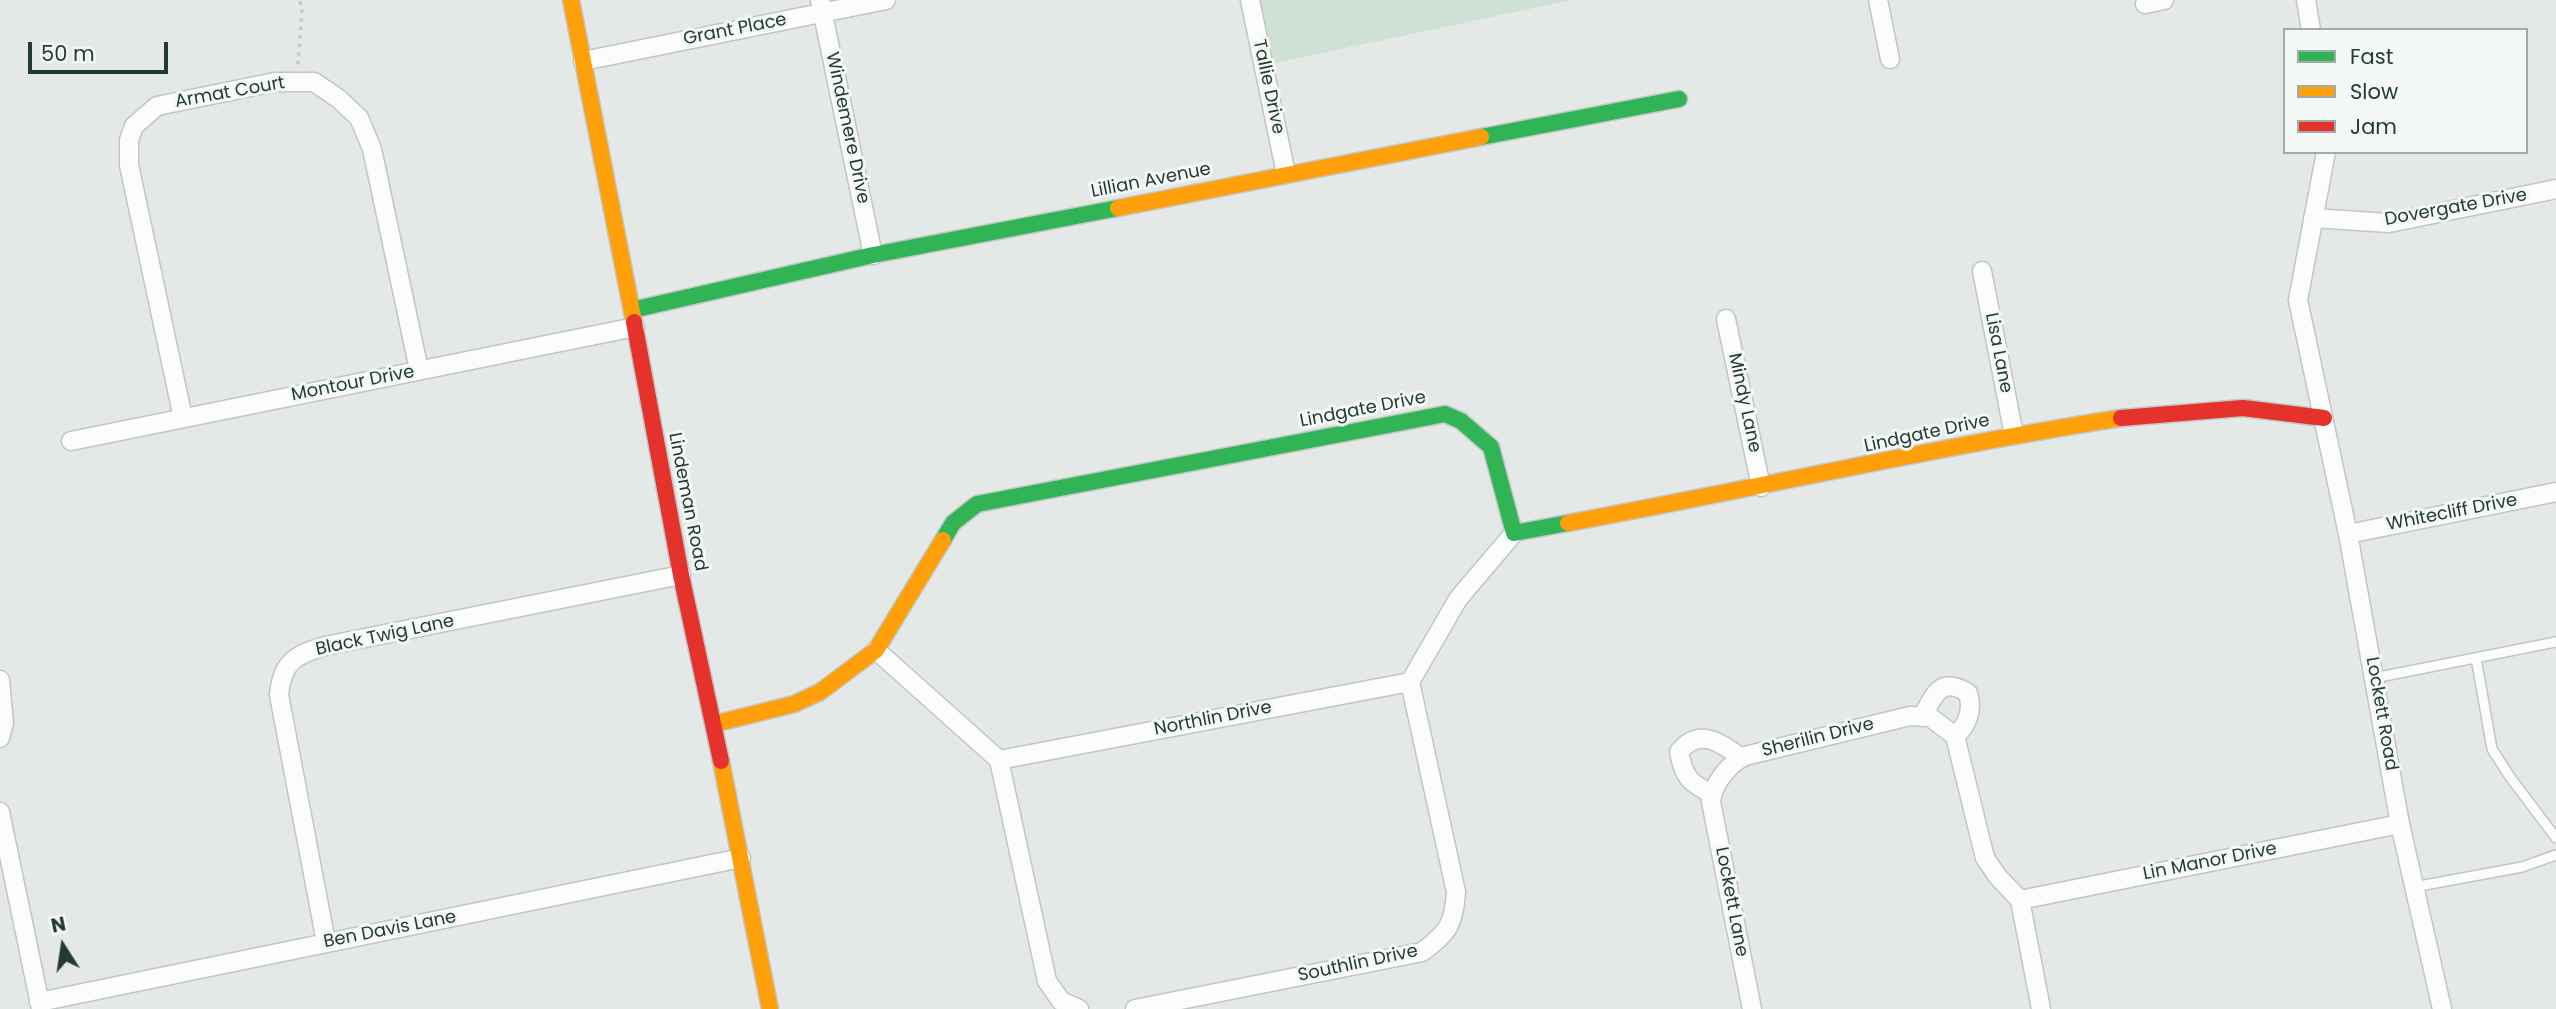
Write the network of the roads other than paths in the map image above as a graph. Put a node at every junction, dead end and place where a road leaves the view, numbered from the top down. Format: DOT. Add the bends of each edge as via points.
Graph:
graph roads {
  1 [pos="571,0"];
  2 [pos="887,0"];
  3 [pos="1250,0"];
  4 [pos="1878,0"];
  5 [pos="2164,0"];
  6 [pos="2306,0"];
  7 [pos="2145,4"];
  8 [pos="821,6"];
  9 [pos="2311,28"];
  10 [pos="1890,59"];
  11 [pos="583,61"];
  12 [pos="1679,99"];
  13 [pos="2326,154"];
  14 [pos="1286,174"];
  15 [pos="2556,189"];
  16 [pos="2313,218"];
  17 [pos="873,255"];
  18 [pos="1982,271"];
  19 [pos="634,318"];
  20 [pos="1726,319"];
  21 [pos="419,370"];
  22 [pos="183,418"];
  23 [pos="2324,418"];
  24 [pos="2014,435"];
  25 [pos="71,441"];
  26 [pos="1761,487"];
  27 [pos="2556,492"];
  28 [pos="1514,533"];
  29 [pos="2348,534"];
  30 [pos="681,575"];
  31 [pos="2556,642"];
  32 [pos="876,650"];
  33 [pos="2476,658"];
  34 [pos="2374,678"];
  35 [pos="0,680"];
  36 [pos="1410,682"];
  37 [pos="1922,717"];
  38 [pos="714,724"];
  39 [pos="1955,736"];
  40 [pos="0,738"];
  41 [pos="1741,758"];
  42 [pos="999,761"];
  43 [pos="1712,794"];
  44 [pos="0,812"];
  45 [pos="2400,824"];
  46 [pos="2556,838"];
  47 [pos="2556,855"];
  48 [pos="740,859"];
  49 [pos="2414,887"];
  50 [pos="2020,900"];
  51 [pos="326,942"];
  52 [pos="40,1005"];
  53 [pos="770,1009"];
  54 [pos="1079,1009"];
  55 [pos="1135,1009"];
  56 [pos="1752,1009"];
  57 [pos="2041,1009"];
  58 [pos="2442,1009"];
  1 -- 11 [label="street, Lindeman Road"];
  2 -- 8 [label="street, Grant Place"];
  3 -- 14 [label="street, Tallie Drive"];
  4 -- 10 [label="street"];
  5 -- 7 [label="street"];
  6 -- 9 [label="street"];
  8 -- 11 [label="street, Grant Place"];
  8 -- 17 [label="street, Windemere Drive"];
  11 -- 19 [label="street, Lindeman Road"];
  12 -- 14 [label="street, Lillian Avenue"];
  13 -- 16 [label="street, Lockett Road"];
  14 -- 17 [label="street, Lillian Avenue"];
  15 -- 16 [label="street, Dovergate Drive" via="2389,223"];
  16 -- 23 [label="street, Lockett Road" via="2298,300"];
  17 -- 19 [label="street, Lillian Avenue"];
  18 -- 24 [label="street, Lisa Lane"];
  19 -- 21 [label="street, Montour Drive"];
  19 -- 30 [label="street, Lindeman Road"];
  20 -- 26 [label="street, Mindy Lane"];
  21 -- 22 [label="street, Montour Drive"];
  21 -- 22 [label="street, Armat Court" via="372,149 359,118 314,82 275,82 157,106 134,126 129,140 129,165"];
  22 -- 25 [label="street, Montour Drive"];
  23 -- 24 [label="street, Lindgate Drive" via="2243,408 2130,417"];
  23 -- 29 [label="street, Lockett Road"];
  24 -- 26 [label="street, Lindgate Drive"];
  26 -- 28 [label="street, Lindgate Drive"];
  27 -- 29 [label="street, Whitecliff Drive"];
  28 -- 32 [label="street, Lindgate Drive" via="1491,447 1461,421 1445,414 977,504 953,523"];
  28 -- 36 [label="street" via="1458,600"];
  29 -- 34 [label="street, Lockett Road"];
  30 -- 38 [label="street, Lindeman Road"];
  30 -- 51 [label="street, Black Twig Lane" via="325,646 289,664 279,695"];
  31 -- 33 [label="lane"];
  32 -- 38 [label="street, Lindgate Drive" via="820,692 794,704"];
  32 -- 42 [label="street"];
  33 -- 34 [label="lane"];
  33 -- 46 [label="lane" via="2492,749"];
  34 -- 45 [label="street, Lockett Road"];
  35 -- 40 [label="street" via="4,723"];
  36 -- 42 [label="street, Northlin Drive"];
  36 -- 55 [label="street, Southlin Drive" via="1456,892 1454,917 1443,937 1422,952"];
  37 -- 39 [label="street" via="1930,717"];
  37 -- 39 [label="street" via="1936,692 1945,686 1957,687 1968,694 1972,705 1963,729"];
  37 -- 41 [label="street, Sherilin Drive" via="1910,716"];
  38 -- 48 [label="street, Lindeman Road"];
  39 -- 50 [label="street" via="1985,858"];
  41 -- 43 [label="street, Sherilin Drive" via="1721,776"];
  41 -- 43 [label="street" via="1713,741 1699,738 1686,743 1679,752 1682,767 1691,784"];
  42 -- 54 [label="street" via="1047,981 1061,1001"];
  43 -- 56 [label="street, Lockett Lane"];
  44 -- 52 [label="street"];
  45 -- 49 [label="street, Lockett Road"];
  45 -- 50 [label="street, Lin Manor Drive"];
  47 -- 49 [label="lane" via="2522,867"];
  48 -- 51 [label="street, Ben Davis Lane"];
  48 -- 53 [label="street, Lindeman Road"];
  49 -- 58 [label="street, Lockett Road"];
  50 -- 57 [label="street"];
  51 -- 52 [label="street, Ben Davis Lane"];
}
